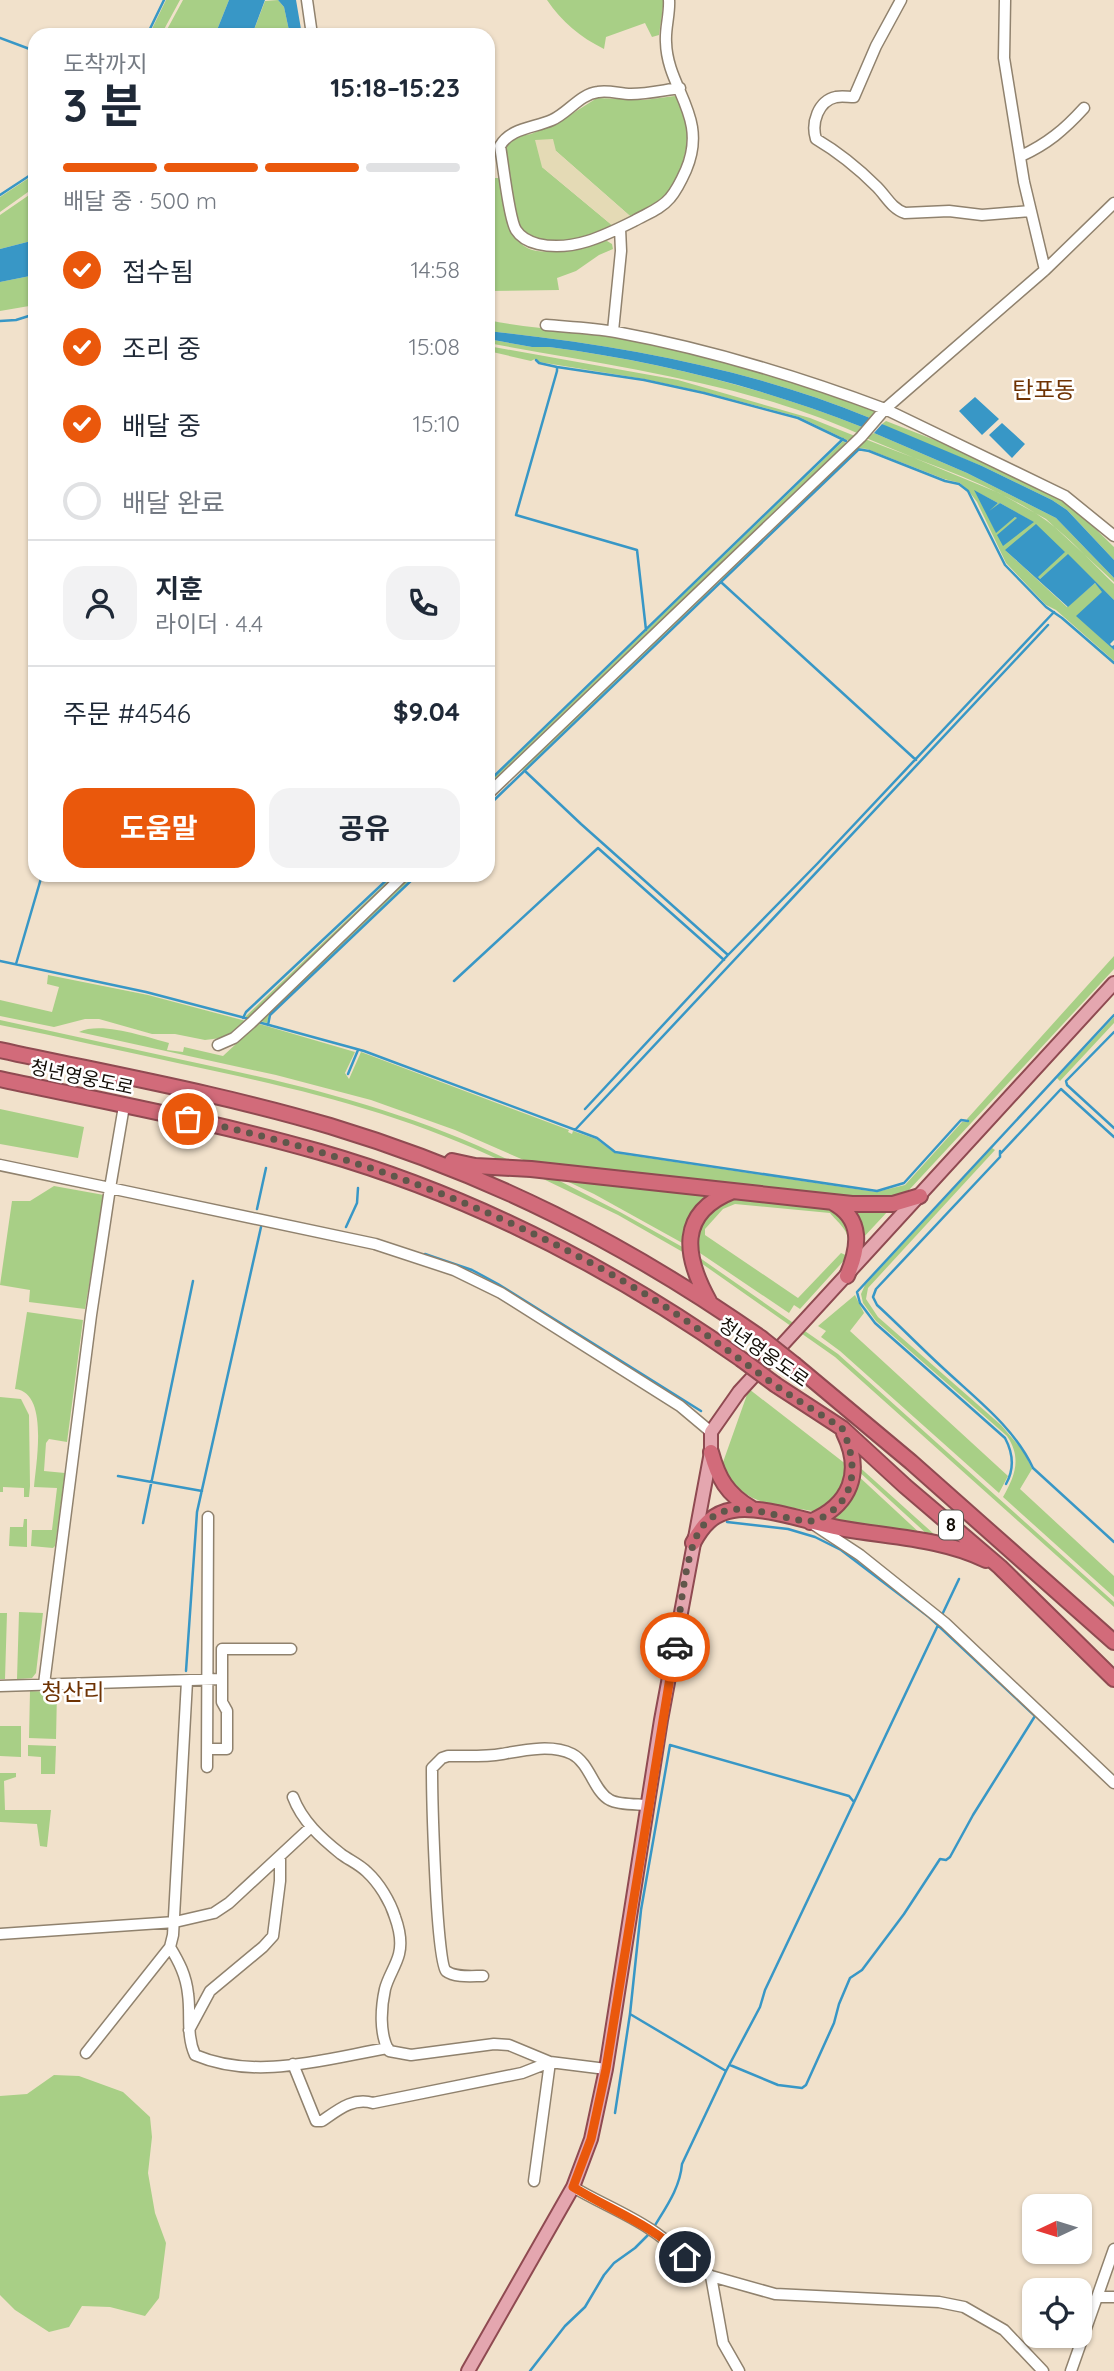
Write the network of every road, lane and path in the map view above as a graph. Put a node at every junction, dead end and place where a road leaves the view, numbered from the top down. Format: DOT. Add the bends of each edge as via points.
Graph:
graph roads {
  1 [pos="307,0"];
  2 [pos="669,0"];
  3 [pos="901,0"];
  4 [pos="1006,0"];
  5 [pos="311,28"];
  6 [pos="680,88"];
  7 [pos="1084,108"];
  8 [pos="1021,156"];
  9 [pos="1114,203"];
  10 [pos="1030,211"];
  11 [pos="620,228"];
  12 [pos="1045,270"];
  13 [pos="546,326"];
  14 [pos="613,331"];
  15 [pos="885,409"];
  16 [pos="1114,536"];
  17 [pos="495,787"];
  18 [pos="397,882"];
  19 [pos="1114,983"];
  20 [pos="218,1045"];
  21 [pos="0,1050"];
  22 [pos="0,1079"];
  23 [pos="124,1106"];
  24 [pos="396,1148"];
  25 [pos="0,1165"];
  26 [pos="110,1188"];
  27 [pos="734,1191"];
  28 [pos="920,1196"];
  29 [pos="830,1200"];
  30 [pos="847,1276"];
  31 [pos="710,1302"];
  32 [pos="842,1428"];
  33 [pos="711,1432"];
  34 [pos="711,1452"];
  35 [pos="752,1509"];
  36 [pos="208,1517"];
  37 [pos="810,1522"];
  38 [pos="693,1543"];
  39 [pos="1000,1567"];
  40 [pos="1114,1642"];
  41 [pos="291,1649"];
  42 [pos="222,1679"];
  43 [pos="1114,1679"];
  44 [pos="206,1680"];
  45 [pos="187,1681"];
  46 [pos="44,1684"];
  47 [pos="0,1686"];
  48 [pos="207,1749"];
  49 [pos="207,1767"];
  50 [pos="1114,1783"];
  51 [pos="293,1797"];
  52 [pos="648,1805"];
  53 [pos="311,1827"];
  54 [pos="279,1857"];
  55 [pos="175,1922"];
  56 [pos="0,1934"];
  57 [pos="170,1947"];
  58 [pos="483,1976"];
  59 [pos="189,2030"];
  60 [pos="388,2048"];
  61 [pos="86,2053"];
  62 [pos="550,2062"];
  63 [pos="293,2064"];
  64 [pos="606,2069"];
  65 [pos="534,2181"];
  66 [pos="573,2187"];
  67 [pos="1114,2249"];
  68 [pos="711,2276"];
  69 [pos="1097,2297"];
  70 [pos="1114,2297"];
  71 [pos="468,2371"];
  72 [pos="738,2371"];
  73 [pos="1043,2371"];
  74 [pos="1072,2371"];
  1 -- 5 [label="street"];
  2 -- 6 [label="street" via="666,43"];
  3 -- 10 [label="street" via="854,97 835,97 824,103 816,117 816,139 877,187 898,211 982,215"];
  4 -- 8 [label="street" via="1004,58"];
  6 -- 11 [label="street" via="691,116 693,145 687,170 669,199"];
  6 -- 11 [label="street" via="640,94 596,92 562,116 511,133 500,146 516,230 527,241 555,248"];
  7 -- 8 [label="street" via="1062,132"];
  8 -- 10 [label="street"];
  9 -- 12 [label="street"];
  10 -- 12 [label="street"];
  11 -- 14 [label="street"];
  12 -- 15 [label="street"];
  13 -- 14 [label="street"];
  14 -- 15 [label="street" via="739,360"];
  15 -- 16 [label="street" via="1065,496"];
  15 -- 17 [label="street"];
  18 -- 20 [label="street" via="251,1023"];
  19 -- 28 [label="main road"];
  21 -- 24 [label="highway, 청년영웅도로 / 8" via="275,1111"];
  22 -- 23 [label="highway, 청년영웅도로 / 8"];
  23 -- 26 [label="street"];
  23 -- 32 [label="highway, 청년영웅도로 / 8, bridge" via="323,1153 498,1217 645,1294"];
  24 -- 27 [label="highway" via="475,1166"];
  24 -- 31 [label="highway, 청년영웅도로 / 8" via="561,1216"];
  25 -- 26 [label="street"];
  26 -- 33 [label="street" via="375,1244 454,1269 501,1293 680,1406"];
  26 -- 46 [label="street"];
  27 -- 29 [label="highway"];
  27 -- 31 [label="highway" via="703,1208 692,1226 693,1266"];
  28 -- 29 [label="highway" via="876,1205"];
  28 -- 30 [label="main road"];
  29 -- 30 [label="highway" via="844,1208 855,1230 857,1250"];
  30 -- 33 [label="main road" via="739,1392"];
  31 -- 40 [label="highway, 청년영웅도로 / 8, bridge" via="795,1365 911,1462"];
  32 -- 37 [label="highway" via="850,1445 852,1479 836,1508"];
  32 -- 39 [label="highway, 청년영웅도로 / 8"];
  33 -- 34 [label="main road"];
  34 -- 35 [label="highway" via="724,1487"];
  34 -- 38 [label="main road"];
  35 -- 37 [label="highway"];
  35 -- 38 [label="highway" via="713,1516"];
  36 -- 44 [label="street"];
  37 -- 39 [label="highway" via="951,1547"];
  37 -- 50 [label="street" via="860,1555 940,1620"];
  38 -- 52 [label="main road"];
  39 -- 43 [label="highway, 청년영웅도로 / 8"];
  41 -- 42 [label="street" via="222,1649"];
  42 -- 44 [label="street"];
  42 -- 48 [label="street" via="227,1749"];
  44 -- 45 [label="street"];
  44 -- 48 [label="street"];
  45 -- 46 [label="street"];
  45 -- 55 [label="street"];
  46 -- 47 [label="street"];
  48 -- 49 [label="street"];
  51 -- 53 [label="street" via="299,1814"];
  52 -- 58 [label="street" via="610,1800 576,1756 559,1750 448,1756 432,1768 441,1964 458,1976"];
  52 -- 64 [label="main road"];
  53 -- 54 [label="street"];
  53 -- 60 [label="street" via="370,1874 395,1916 399,1953 383,2010"];
  54 -- 55 [label="street" via="214,1913"];
  54 -- 59 [label="street" via="281,1881 273,1936 210,1991"];
  55 -- 56 [label="street"];
  55 -- 57 [label="street"];
  57 -- 59 [label="street" via="183,1969"];
  57 -- 61 [label="street"];
  59 -- 63 [label="street" via="195,2055 205,2059 251,2068"];
  60 -- 62 [label="street" via="411,2055 509,2045"];
  60 -- 63 [label="street"];
  62 -- 63 [label="street" via="522,2073 373,2103 363,2100 341,2107 322,2121 316,2121"];
  62 -- 64 [label="street"];
  62 -- 65 [label="street"];
  64 -- 66 [label="main road" via="591,2139"];
  66 -- 68 [label="street" via="649,2228"];
  66 -- 71 [label="main road"];
  67 -- 69 [label="street"];
  68 -- 72 [label="street" via="723,2343"];
  68 -- 73 [label="street" via="775,2294 964,2307 1004,2330"];
  69 -- 70 [label="street"];
  69 -- 74 [label="street"];
}
